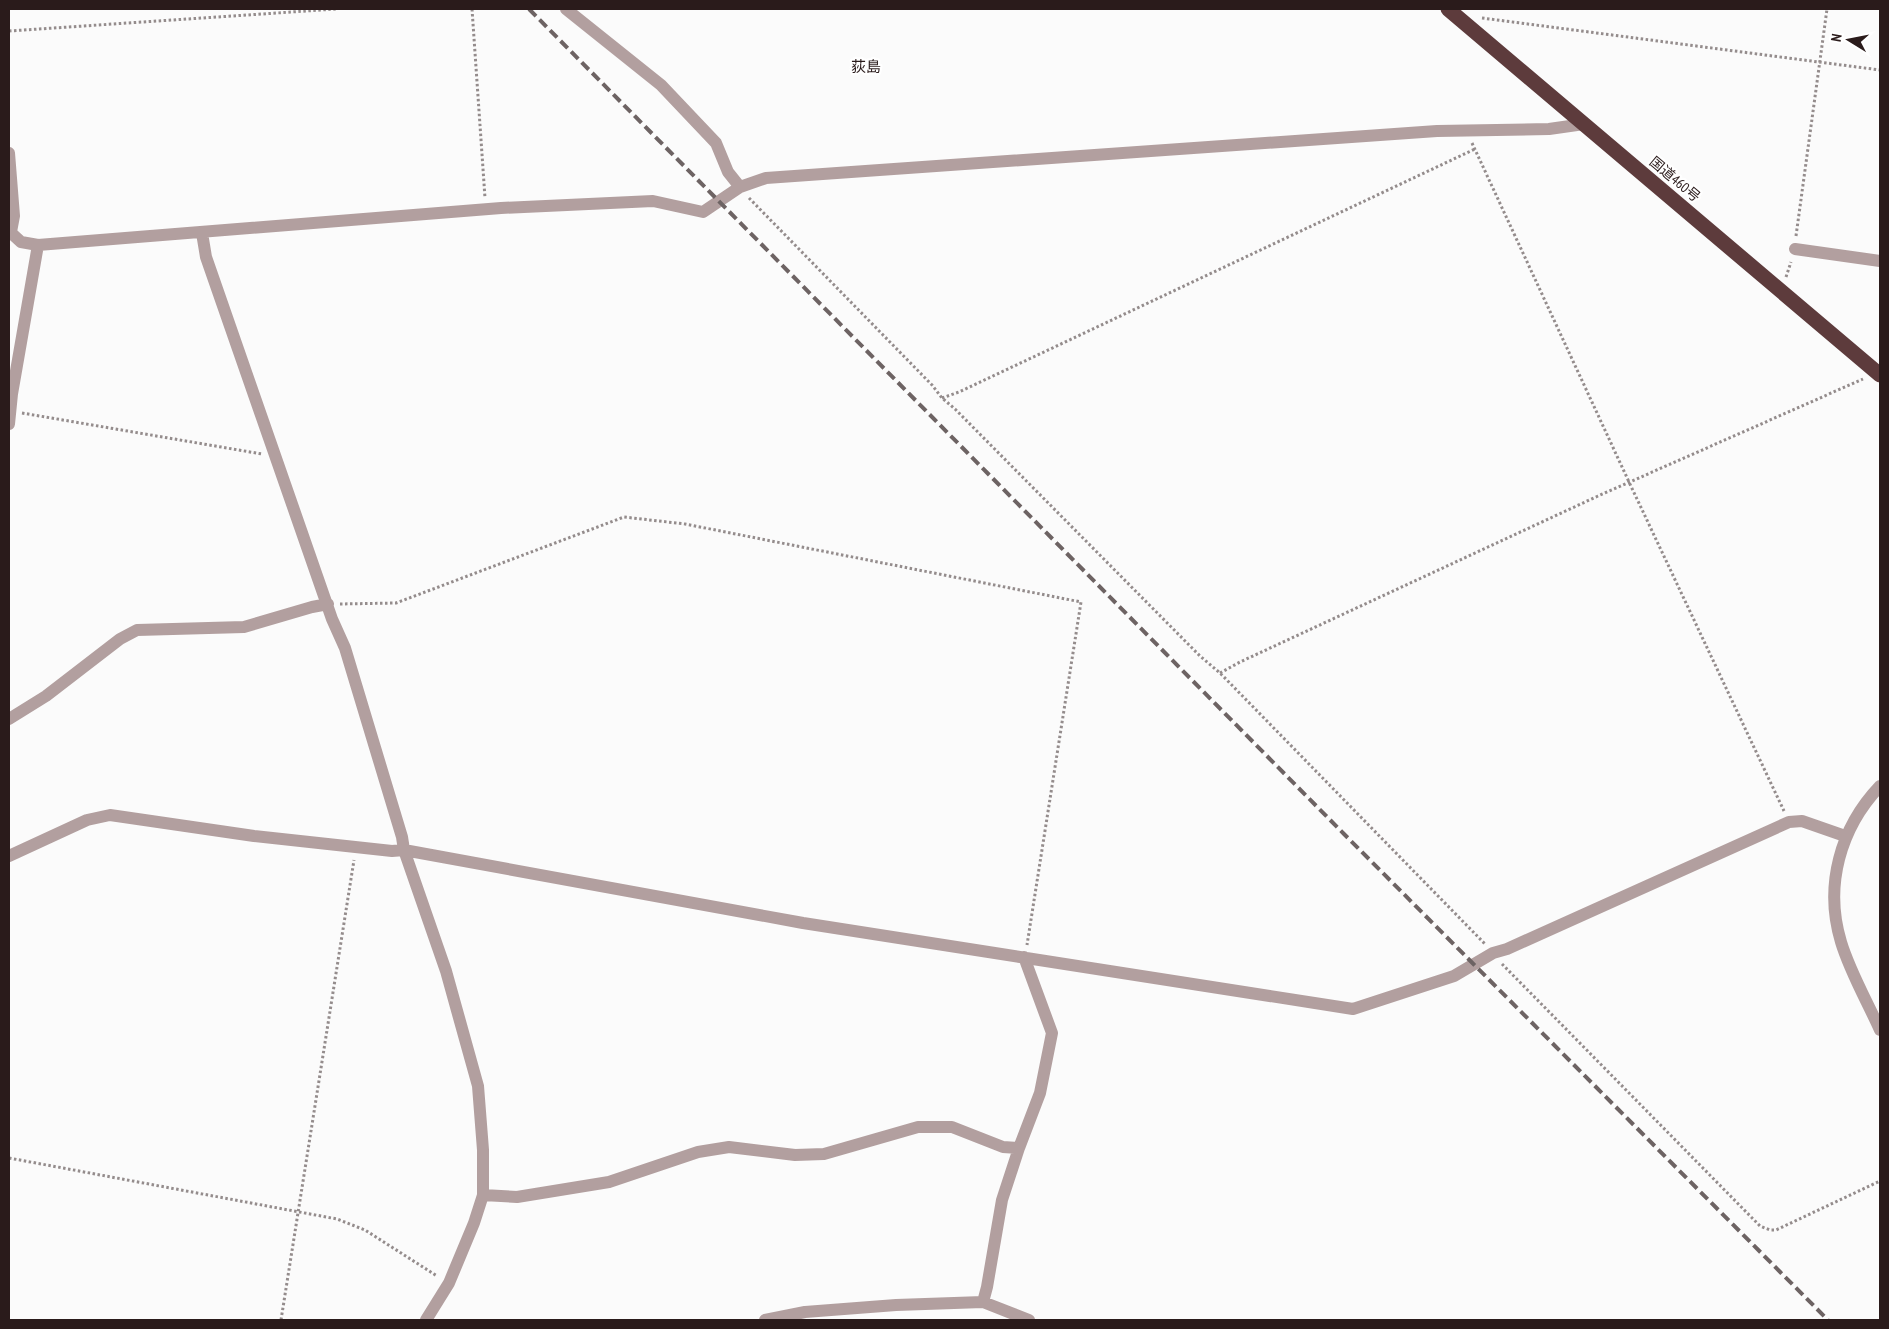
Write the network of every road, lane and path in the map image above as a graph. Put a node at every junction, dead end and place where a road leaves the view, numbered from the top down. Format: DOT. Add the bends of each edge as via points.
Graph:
graph roads {
  1 [pos="336,9"];
  2 [pos="472,9"];
  3 [pos="566,9"];
  4 [pos="1827,9"];
  5 [pos="1452,12"];
  6 [pos="9,31"];
  7 [pos="1820,62"];
  8 [pos="1880,70"];
  9 [pos="1584,124"];
  10 [pos="1466,130"];
  11 [pos="1475,149"];
  12 [pos="9,153"];
  13 [pos="740,187"];
  14 [pos="485,209"];
  15 [pos="10,232"];
  16 [pos="202,233"];
  17 [pos="38,245"];
  18 [pos="1795,249"];
  19 [pos="1880,261"];
  20 [pos="1782,291"];
  21 [pos="1879,374"];
  22 [pos="942,398"];
  23 [pos="12,411"];
  24 [pos="9,424"];
  25 [pos="276,456"];
  26 [pos="1629,482"];
  27 [pos="328,604"];
  28 [pos="1220,673"];
  29 [pos="9,719"];
  30 [pos="1880,786"];
  31 [pos="1789,822"];
  32 [pos="1845,836"];
  33 [pos="357,848"];
  34 [pos="404,850"];
  35 [pos="9,856"];
  36 [pos="1494,953"];
  37 [pos="1024,957"];
  38 [pos="1880,1030"];
  39 [pos="1019,1148"];
  40 [pos="9,1158"];
  41 [pos="1880,1181"];
  42 [pos="483,1195"];
  43 [pos="299,1211"];
  44 [pos="448,1283"];
  45 [pos="983,1302"];
  46 [pos="280,1320"];
  47 [pos="426,1320"];
  48 [pos="765,1320"];
  49 [pos="1029,1320"];
  1 -- 6 [label="path"];
  2 -- 14 [label="path"];
  3 -- 13 [label="street" via="661,85 716,143 728,172"];
  4 -- 7 [label="path"];
  5 -- 7 [label="path"];
  5 -- 9 [label="highway, 国道460号"];
  7 -- 8 [label="path"];
  7 -- 18 [label="path"];
  9 -- 10 [label="street" via="1549,130"];
  9 -- 20 [label="highway, 国道460号"];
  10 -- 11 [label="path"];
  10 -- 13 [label="street" via="766,178"];
  11 -- 22 [label="path"];
  11 -- 26 [label="path"];
  12 -- 15 [label="street" via="14,216"];
  13 -- 14 [label="street" via="704,212 653,201"];
  13 -- 22 [label="path"];
  14 -- 16 [label="street"];
  15 -- 17 [label="street" via="21,242"];
  16 -- 17 [label="street"];
  16 -- 25 [label="street" via="206,257"];
  17 -- 23 [label="street" via="12,394"];
  18 -- 19 [label="street"];
  18 -- 20 [label="path"];
  20 -- 21 [label="highway, 国道460号"];
  21 -- 26 [label="path"];
  22 -- 28 [label="path"];
  23 -- 24 [label="street"];
  23 -- 25 [label="path"];
  25 -- 27 [label="street"];
  26 -- 28 [label="path"];
  26 -- 31 [label="path"];
  27 -- 29 [label="street" via="244,627 137,630"];
  27 -- 34 [label="street" via="345,648"];
  27 -- 37 [label="path" via="396,603 624,517 685,524 1081,602"];
  28 -- 36 [label="path"];
  30 -- 32 [label="street"];
  31 -- 32 [label="street" via="1802,821"];
  31 -- 36 [label="street"];
  32 -- 38 [label="street" via="1835,879 1836,923 1849,963"];
  33 -- 34 [label="street"];
  33 -- 35 [label="street" via="110,815 87,820"];
  33 -- 43 [label="path"];
  34 -- 37 [label="street" via="803,922"];
  34 -- 42 [label="street" via="446,971 478,1086"];
  36 -- 37 [label="street" via="1454,976 1353,1009"];
  36 -- 41 [label="path" via="1503,966 1760,1226 1776,1230"];
  37 -- 39 [label="street" via="1052,1033 1040,1093"];
  39 -- 42 [label="street" via="1004,1147 952,1127 918,1127 824,1154 796,1155 729,1147 698,1152 609,1182 517,1197"];
  39 -- 45 [label="street" via="1002,1200"];
  40 -- 43 [label="path"];
  42 -- 44 [label="street"];
  43 -- 44 [label="path" via="337,1219 366,1230"];
  43 -- 46 [label="path"];
  44 -- 47 [label="street"];
  45 -- 48 [label="street" via="888,1305 805,1312"];
  45 -- 49 [label="street"];
}
